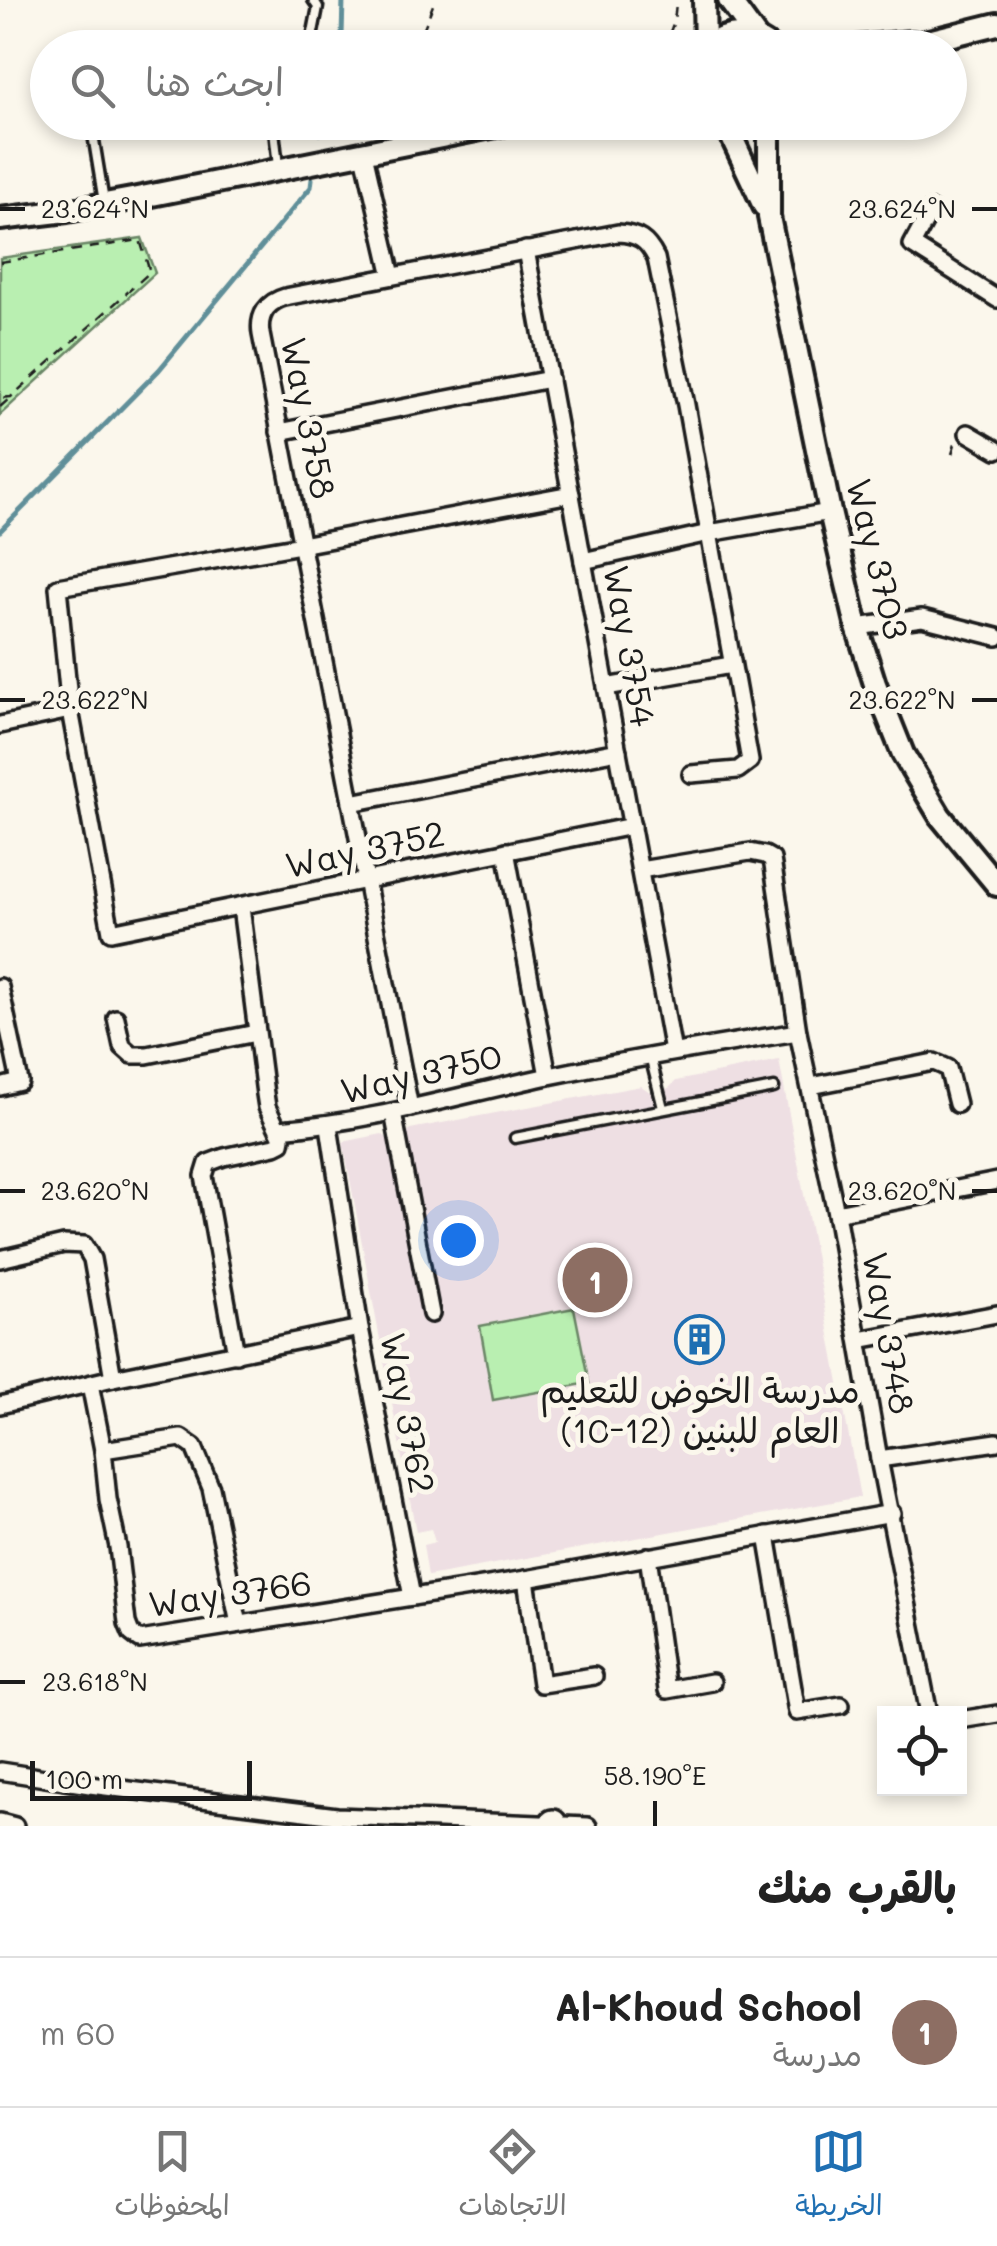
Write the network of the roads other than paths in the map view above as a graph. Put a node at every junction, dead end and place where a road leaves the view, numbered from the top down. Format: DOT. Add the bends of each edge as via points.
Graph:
graph roads {
  1 [pos="313,0"];
  2 [pos="704,0"];
  3 [pos="729,0"];
  4 [pos="997,24"];
  5 [pos="314,30"];
  6 [pos="704,30"];
  7 [pos="753,30"];
  8 [pos="967,31"];
  9 [pos="94,140"];
  10 [pos="275,140"];
  11 [pos="430,140"];
  12 [pos="732,140"];
  13 [pos="769,140"];
  14 [pos="364,154"];
  15 [pos="279,170"];
  16 [pos="105,204"];
  17 [pos="932,210"];
  18 [pos="769,217"];
  19 [pos="0,219"];
  20 [pos="526,250"];
  21 [pos="392,276"];
  22 [pos="997,299"];
  23 [pos="550,379"];
  24 [pos="280,432"];
  25 [pos="968,433"];
  26 [pos="997,450"];
  27 [pos="571,494"];
  28 [pos="830,512"];
  29 [pos="709,533"];
  30 [pos="301,545"];
  31 [pos="583,561"];
  32 [pos="857,628"];
  33 [pos="997,636"];
  34 [pos="732,665"];
  35 [pos="606,687"];
  36 [pos="70,710"];
  37 [pos="0,725"];
  38 [pos="618,751"];
  39 [pos="690,774"];
  40 [pos="352,803"];
  41 [pos="632,826"];
  42 [pos="506,851"];
  43 [pos="640,870"];
  44 [pos="366,880"];
  45 [pos="997,885"];
  46 [pos="240,907"];
  47 [pos="0,986"];
  48 [pos="116,1018"];
  49 [pos="798,1032"];
  50 [pos="256,1033"];
  51 [pos="673,1052"];
  52 [pos="650,1056"];
  53 [pos="548,1076"];
  54 [pos="811,1086"];
  55 [pos="0,1087"];
  56 [pos="774,1088"];
  57 [pos="957,1104"];
  58 [pos="410,1108"];
  59 [pos="663,1108"];
  60 [pos="392,1112"];
  61 [pos="329,1126"];
  62 [pos="279,1129"];
  63 [pos="514,1138"];
  64 [pos="997,1181"];
  65 [pos="836,1213"];
  66 [pos="0,1259"];
  67 [pos="430,1314"];
  68 [pos="997,1314"];
  69 [pos="360,1328"];
  70 [pos="858,1340"];
  71 [pos="236,1354"];
  72 [pos="114,1378"];
  73 [pos="90,1384"];
  74 [pos="0,1405"];
  75 [pos="997,1442"];
  76 [pos="102,1450"];
  77 [pos="880,1459"];
  78 [pos="892,1513"];
  79 [pos="767,1534"];
  80 [pos="648,1556"];
  81 [pos="526,1579"];
  82 [pos="412,1597"];
  83 [pos="239,1624"];
  84 [pos="594,1676"];
  85 [pos="712,1682"];
  86 [pos="841,1705"];
  87 [pos="928,1706"];
  88 [pos="997,1714"];
  89 [pos="967,1719"];
  90 [pos="0,1770"];
  91 [pos="0,1822"];
  92 [pos="554,1824"];
  93 [pos="14,1826"];
  94 [pos="586,1826"];
  1 -- 5 [label="lane"];
  2 -- 6 [label="street"];
  3 -- 7 [label="street"];
  4 -- 8 [label="street"];
  9 -- 16 [label="lane"];
  10 -- 15 [label="lane"];
  11 -- 14 [label="street"];
  12 -- 18 [label="street, Way 3703"];
  13 -- 18 [label="street, Way 3703"];
  14 -- 15 [label="street"];
  14 -- 21 [label="street"];
  15 -- 16 [label="street"];
  16 -- 19 [label="street"];
  17 -- 22 [label="street" via="912,245"];
  18 -- 28 [label="street, Way 3703"];
  20 -- 21 [label="street, Way 3758"];
  20 -- 23 [label="street, Way 3754"];
  20 -- 29 [label="street, Way 3758" via="618,233 649,243"];
  21 -- 24 [label="street, Way 3758" via="278,299 267,307 260,327"];
  23 -- 24 [label="street"];
  23 -- 27 [label="street, Way 3754"];
  24 -- 30 [label="street, Way 3758"];
  25 -- 26 [label="street"];
  27 -- 30 [label="street"];
  27 -- 31 [label="street, Way 3754"];
  28 -- 29 [label="street"];
  28 -- 32 [label="street, Way 3703"];
  29 -- 31 [label="street"];
  29 -- 34 [label="street"];
  30 -- 36 [label="street" via="58,587"];
  30 -- 40 [label="street, Way 3758"];
  31 -- 35 [label="street, Way 3754"];
  32 -- 33 [label="street" via="922,618"];
  32 -- 45 [label="street, Way 3703" via="903,754 940,816"];
  34 -- 35 [label="street"];
  34 -- 39 [label="street" via="750,761 738,770"];
  35 -- 38 [label="street, Way 3754"];
  36 -- 37 [label="street"];
  36 -- 46 [label="street, Way 3752" via="111,932"];
  38 -- 40 [label="street"];
  38 -- 41 [label="street, Way 3754"];
  40 -- 44 [label="street, Way 3758"];
  41 -- 42 [label="street, Way 3752"];
  41 -- 43 [label="street, Way 3754"];
  42 -- 44 [label="street, Way 3752"];
  42 -- 53 [label="street"];
  43 -- 49 [label="street, Way 3748" via="750,852 772,860"];
  43 -- 51 [label="street, Way 3754"];
  44 -- 46 [label="street, Way 3752"];
  44 -- 58 [label="street, Way 3758"];
  46 -- 50 [label="street"];
  47 -- 55 [label="street" via="20,1082"];
  48 -- 50 [label="street" via="122,1046 132,1055"];
  49 -- 51 [label="street, Way 3750"];
  49 -- 54 [label="street, Way 3748"];
  50 -- 62 [label="street" via="267,1107"];
  51 -- 52 [label="street, Way 3750"];
  52 -- 53 [label="street, Way 3750"];
  52 -- 59 [label="lane"];
  53 -- 58 [label="street, Way 3750"];
  54 -- 57 [label="street" via="934,1062 948,1068"];
  54 -- 65 [label="street, Way 3748"];
  56 -- 59 [label="lane"];
  58 -- 60 [label="street, Way 3750"];
  59 -- 63 [label="lane"];
  60 -- 61 [label="street, Way 3750"];
  60 -- 67 [label="street"];
  61 -- 62 [label="street, Way 3750"];
  61 -- 69 [label="street, Way 3762"];
  62 -- 71 [label="street" via="281,1143 224,1157 208,1164 204,1176"];
  64 -- 65 [label="street"];
  65 -- 70 [label="street, Way 3748"];
  66 -- 72 [label="street" via="84,1245"];
  68 -- 70 [label="street"];
  69 -- 71 [label="street"];
  69 -- 82 [label="street, Way 3762"];
  70 -- 77 [label="street, Way 3748"];
  71 -- 72 [label="street"];
  72 -- 73 [label="street"];
  73 -- 74 [label="street"];
  73 -- 76 [label="street, Way 3766"];
  75 -- 77 [label="street"];
  76 -- 83 [label="street" via="181,1438 194,1447 211,1488"];
  76 -- 83 [label="street, Way 3766" via="131,1633 140,1640"];
  77 -- 78 [label="street, Way 3748"];
  78 -- 79 [label="street"];
  78 -- 87 [label="street, Way 3748"];
  79 -- 80 [label="street"];
  79 -- 86 [label="street" via="797,1712"];
  80 -- 81 [label="street"];
  80 -- 85 [label="street" via="667,1690"];
  81 -- 82 [label="street"];
  81 -- 84 [label="street" via="540,1684"];
  82 -- 83 [label="street, Way 3766"];
  88 -- 89 [label="street"];
  90 -- 92 [label="street" via="337,1816"];
  91 -- 93 [label="street"];
  92 -- 94 [label="street"];
}
